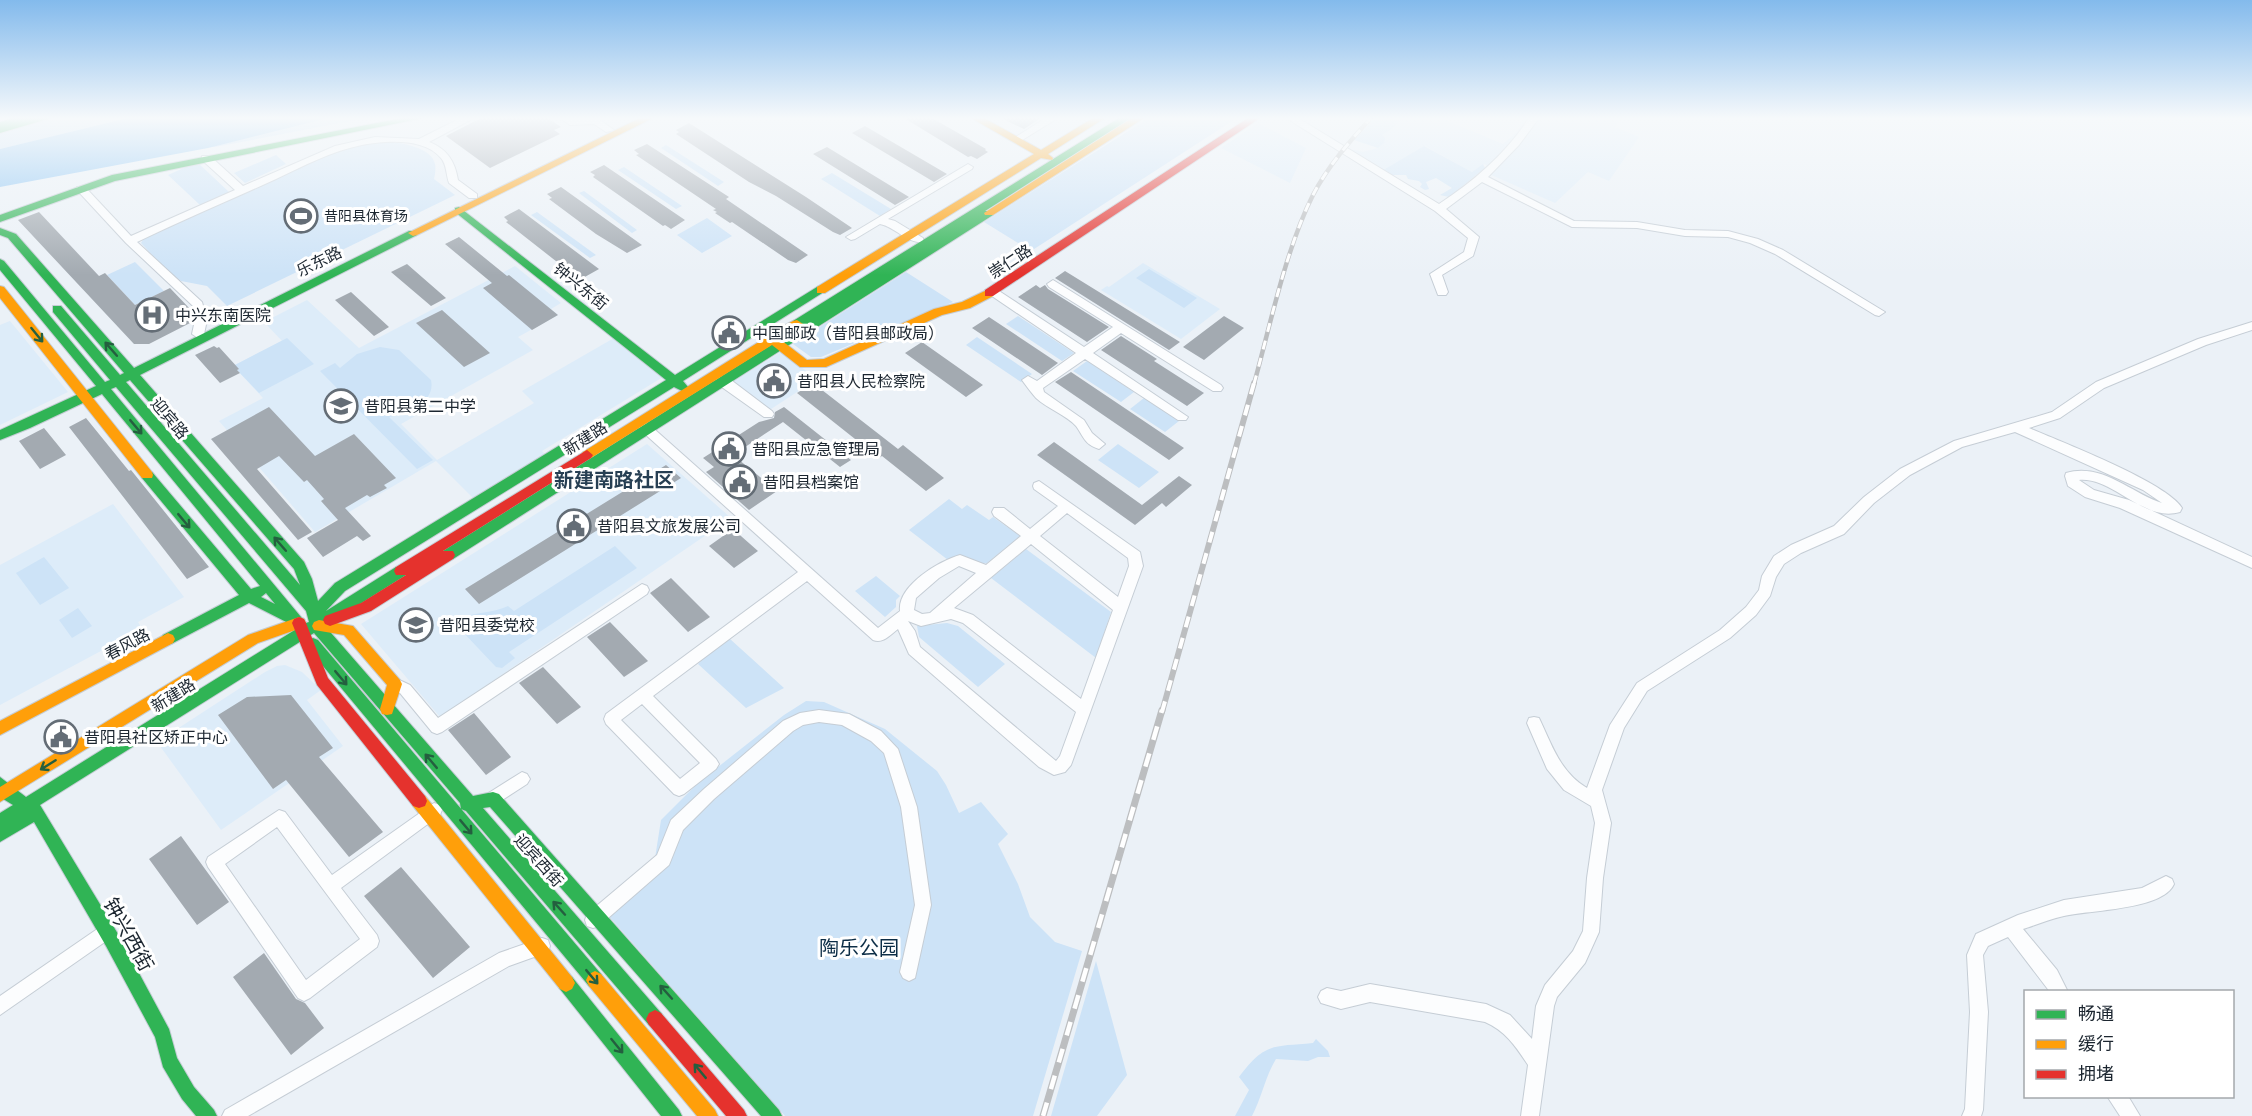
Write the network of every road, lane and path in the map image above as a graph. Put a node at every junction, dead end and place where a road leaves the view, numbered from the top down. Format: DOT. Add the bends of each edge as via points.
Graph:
graph roads {
  1 [pos="149,170"];
  2 [pos="219,170"];
  3 [pos="286,170"];
  4 [pos="453,170"];
  5 [pos="526,170"];
  6 [pos="541,170"];
  7 [pos="963,170"];
  8 [pos="1023,170"];
  9 [pos="1043,170"];
  10 [pos="1053,170"];
  11 [pos="1177,170"];
  12 [pos="1376,170"];
  13 [pos="1487,170"];
  14 [pos="1480,177"];
  15 [pos="81,189"];
  16 [pos="241,190"];
  17 [pos="473,196"];
  18 [pos="1439,209"];
  19 [pos="459,210"];
  20 [pos="0,219"];
  21 [pos="880,220"];
  22 [pos="0,231"];
  23 [pos="851,237"];
  24 [pos="915,238"];
  25 [pos="130,241"];
  26 [pos="4,258"];
  27 [pos="1053,284"];
  28 [pos="0,290"];
  29 [pos="61,291"];
  30 [pos="992,292"];
  31 [pos="1442,292"];
  32 [pos="41,300"];
  33 [pos="17,311"];
  34 [pos="1880,312"];
  35 [pos="2252,326"];
  36 [pos="1121,327"];
  37 [pos="198,334"];
  38 [pos="774,340"];
  39 [pos="1085,353"];
  40 [pos="130,371"];
  41 [pos="115,378"];
  42 [pos="718,380"];
  43 [pos="100,384"];
  44 [pos="678,384"];
  45 [pos="1217,388"];
  46 [pos="82,393"];
  47 [pos="768,414"];
  48 [pos="1182,417"];
  49 [pos="2014,426"];
  50 [pos="642,428"];
  51 [pos="2,433"];
  52 [pos="1098,444"];
  53 [pos="210,465"];
  54 [pos="195,474"];
  55 [pos="180,479"];
  56 [pos="1039,486"];
  57 [pos="159,490"];
  58 [pos="1066,506"];
  59 [pos="999,512"];
  60 [pos="1030,536"];
  61 [pos="2252,563"];
  62 [pos="987,572"];
  63 [pos="280,573"];
  64 [pos="807,573"];
  65 [pos="305,579"];
  66 [pos="269,586"];
  67 [pos="340,587"];
  68 [pos="642,590"];
  69 [pos="249,597"];
  70 [pos="1121,608"];
  71 [pos="903,617"];
  72 [pos="934,618"];
  73 [pos="316,619"];
  74 [pos="301,628"];
  75 [pos="365,650"];
  76 [pos="347,662"];
  77 [pos="395,684"];
  78 [pos="643,695"];
  79 [pos="387,709"];
  80 [pos="1084,711"];
  81 [pos="1534,723"];
  82 [pos="0,728"];
  83 [pos="522,779"];
  84 [pos="14,798"];
  85 [pos="493,799"];
  86 [pos="457,800"];
  87 [pos="1596,801"];
  88 [pos="0,809"];
  89 [pos="429,815"];
  90 [pos="0,822"];
  91 [pos="0,836"];
  92 [pos="538,852"];
  93 [pos="522,866"];
  94 [pos="2166,884"];
  95 [pos="330,886"];
  96 [pos="598,916"];
  97 [pos="2011,928"];
  98 [pos="106,931"];
  99 [pos="581,931"];
  100 [pos="558,936"];
  101 [pos="538,948"];
  102 [pos="909,972"];
  103 [pos="2059,990"];
  104 [pos="1327,997"];
  105 [pos="0,1005"];
  106 [pos="1536,1061"];
  107 [pos="758,1098"];
  108 [pos="2118,1098"];
  109 [pos="208,1116"];
  110 [pos="231,1116"];
  111 [pos="673,1116"];
  112 [pos="709,1116"];
  113 [pos="738,1116"];
  114 [pos="773,1116"];
  115 [pos="1530,1116"];
  116 [pos="1971,1116"];
  117 [pos="2131,1116"];
  1 -- 15 [label="main road"];
  2 -- 16 [label="street"];
  3 -- 16 [label="street"];
  4 -- 17 [label="street" via="453,181"];
  5 -- 17 [label="main road, 乐东路"];
  6 -- 19 [label="main road, 乐东路"];
  7 -- 21 [label="street"];
  8 -- 24 [label="main road, 新建路"];
  9 -- 38 [label="main road, 新建路"];
  10 -- 38 [label="main road"];
  11 -- 30 [label="main road, 崇仁路"];
  12 -- 18 [label="street"];
  13 -- 14 [label="street"];
  14 -- 18 [label="street"];
  14 -- 34 [label="street" via="1572,224 1646,226 1685,233 1728,234 1754,241"];
  15 -- 20 [label="main road"];
  15 -- 25 [label="street"];
  16 -- 25 [label="street"];
  17 -- 37 [label="main road, 乐东路"];
  18 -- 31 [label="street" via="1474,237 1469,254 1436,274"];
  19 -- 40 [label="main road, 乐东路"];
  19 -- 44 [label="main road, 钟兴东街"];
  21 -- 23 [label="street"];
  21 -- 24 [label="street"];
  22 -- 29 [label="main road" via="12,236"];
  24 -- 38 [label="main road, 新建路"];
  24 -- 44 [label="main road"];
  25 -- 37 [label="street" via="198,305"];
  26 -- 32 [label="main road, 迎宾路"];
  27 -- 36 [label="street"];
  28 -- 33 [label="main road"];
  29 -- 32 [label="main road"];
  40 -- 29 [label="main road, one-way"];
  30 -- 38 [label="main road, 崇仁路" via="826,363 804,364"];
  30 -- 39 [label="street"];
  32 -- 33 [label="main road"];
  32 -- 41 [label="main road, 迎宾路"];
  32 -- 43 [label="main road, 迎宾路"];
  33 -- 46 [label="main road, one-way"];
  35 -- 49 [label="street" via="2202,342 2100,385 2056,415"];
  36 -- 39 [label="street"];
  36 -- 45 [label="street"];
  37 -- 40 [label="main road, 乐东路"];
  38 -- 42 [label="main road, 新建路"];
  38 -- 44 [label="main road, 新建路"];
  39 -- 48 [label="street"];
  39 -- 52 [label="street" via="1033,384 1040,394 1080,423 1087,436"];
  40 -- 41 [label="main road, 乐东路"];
  40 -- 53 [label="main road"];
  41 -- 43 [label="main road, 乐东路"];
  41 -- 54 [label="main road, 迎宾路"];
  42 -- 47 [label="street" via="728,382"];
  42 -- 50 [label="main road, 新建路"];
  43 -- 46 [label="main road, 乐东路"];
  43 -- 55 [label="main road, 迎宾路, one-way"];
  44 -- 67 [label="main road"];
  44 -- 73 [label="main road, 新建路"];
  46 -- 51 [label="main road, 乐东路" via="22,419"];
  46 -- 57 [label="main road"];
  49 -- 61 [label="street" via="2148,487 2175,508 2163,510 2099,479 2071,476 2073,483 2090,494 2124,504"];
  49 -- 87 [label="street" via="1958,444 1905,472 1839,530 1779,560 1765,592 1751,611 1725,634 1642,687 1617,725 1594,790"];
  50 -- 64 [label="street"];
  50 -- 73 [label="main road, 新建路"];
  53 -- 54 [label="main road"];
  65 -- 53 [label="main road, one-way" via="299,566"];
  54 -- 63 [label="main road, 迎宾路"];
  55 -- 57 [label="main road"];
  55 -- 66 [label="main road, 迎宾路"];
  56 -- 58 [label="street"];
  57 -- 69 [label="main road, one-way"];
  58 -- 60 [label="street"];
  58 -- 70 [label="street" via="1135,556 1136,566"];
  59 -- 60 [label="street"];
  60 -- 62 [label="street"];
  60 -- 70 [label="street"];
  62 -- 71 [label="street" via="966,561 954,561 911,594"];
  62 -- 72 [label="street"];
  63 -- 65 [label="main road"];
  63 -- 73 [label="main road, 迎宾路"];
  64 -- 71 [label="street" via="878,636"];
  64 -- 78 [label="street"];
  65 -- 67 [label="main road"];
  65 -- 73 [label="main road"];
  66 -- 69 [label="main road, 春风路"];
  66 -- 74 [label="main road, 迎宾路"];
  67 -- 73 [label="main road"];
  68 -- 77 [label="street" via="437,727 405,689"];
  69 -- 74 [label="main road"];
  69 -- 82 [label="main road, 春风路"];
  70 -- 80 [label="street"];
  71 -- 72 [label="street"];
  71 -- 80 [label="street" via="914,650 1054,768 1066,760"];
  72 -- 80 [label="street" via="951,613 968,619"];
  73 -- 74 [label="main road, 新建路"];
  73 -- 75 [label="main road" via="348,630"];
  73 -- 76 [label="main road, 迎宾西街"];
  74 -- 84 [label="main road, 新建路"];
  74 -- 84 [label="main road, one-way" via="253,639"];
  74 -- 86 [label="main road, 迎宾西街, one-way"];
  74 -- 89 [label="main road" via="322,681"];
  75 -- 76 [label="main road"];
  75 -- 77 [label="main road"];
  76 -- 79 [label="main road, 迎宾西街"];
  77 -- 79 [label="main road"];
  78 -- 78 [label="street" via="611,719 679,789 711,764"];
  86 -- 79 [label="main road, 迎宾西街, one-way"];
  81 -- 87 [label="street" via="1557,771 1569,785"];
  83 -- 85 [label="street"];
  84 -- 88 [label="main road, 新建路"];
  84 -- 90 [label="main road, 新建路"];
  84 -- 91 [label="main road"];
  84 -- 98 [label="main road, 钟兴西街"];
  85 -- 86 [label="main road"];
  85 -- 92 [label="main road"];
  86 -- 89 [label="street"];
  86 -- 93 [label="main road, 迎宾西街"];
  86 -- 100 [label="main road, 迎宾西街, one-way"];
  87 -- 106 [label="street" via="1603,824 1591,932 1580,957 1551,991"];
  89 -- 95 [label="street"];
  89 -- 101 [label="main road"];
  92 -- 93 [label="main road"];
  92 -- 96 [label="main road"];
  99 -- 93 [label="main road, 迎宾西街, one-way"];
  94 -- 97 [label="street" via="2144,897 2064,908"];
  95 -- 95 [label="street" via="279,817 214,862 304,992 371,941"];
  96 -- 99 [label="street"];
  96 -- 102 [label="street" via="663,860 677,825 788,726 819,716 843,719 876,736 890,749 909,807 923,905"];
  107 -- 96 [label="main road, one-way"];
  97 -- 103 [label="street"];
  97 -- 116 [label="street" via="1982,940 1975,956 1979,1012"];
  98 -- 105 [label="street"];
  98 -- 109 [label="main road, 钟兴西街" via="163,1035 169,1061 188,1093"];
  99 -- 100 [label="street"];
  113 -- 99 [label="main road, 迎宾西街, one-way"];
  100 -- 101 [label="street"];
  100 -- 112 [label="main road, 迎宾西街, one-way"];
  101 -- 110 [label="street" via="505,959"];
  101 -- 111 [label="main road, one-way"];
  104 -- 106 [label="street" via="1341,1000 1370,993 1486,1013 1504,1021"];
  106 -- 115 [label="street"];
  107 -- 113 [label="main road"];
  107 -- 114 [label="main road"];
  108 -- 117 [label="street"];
}
